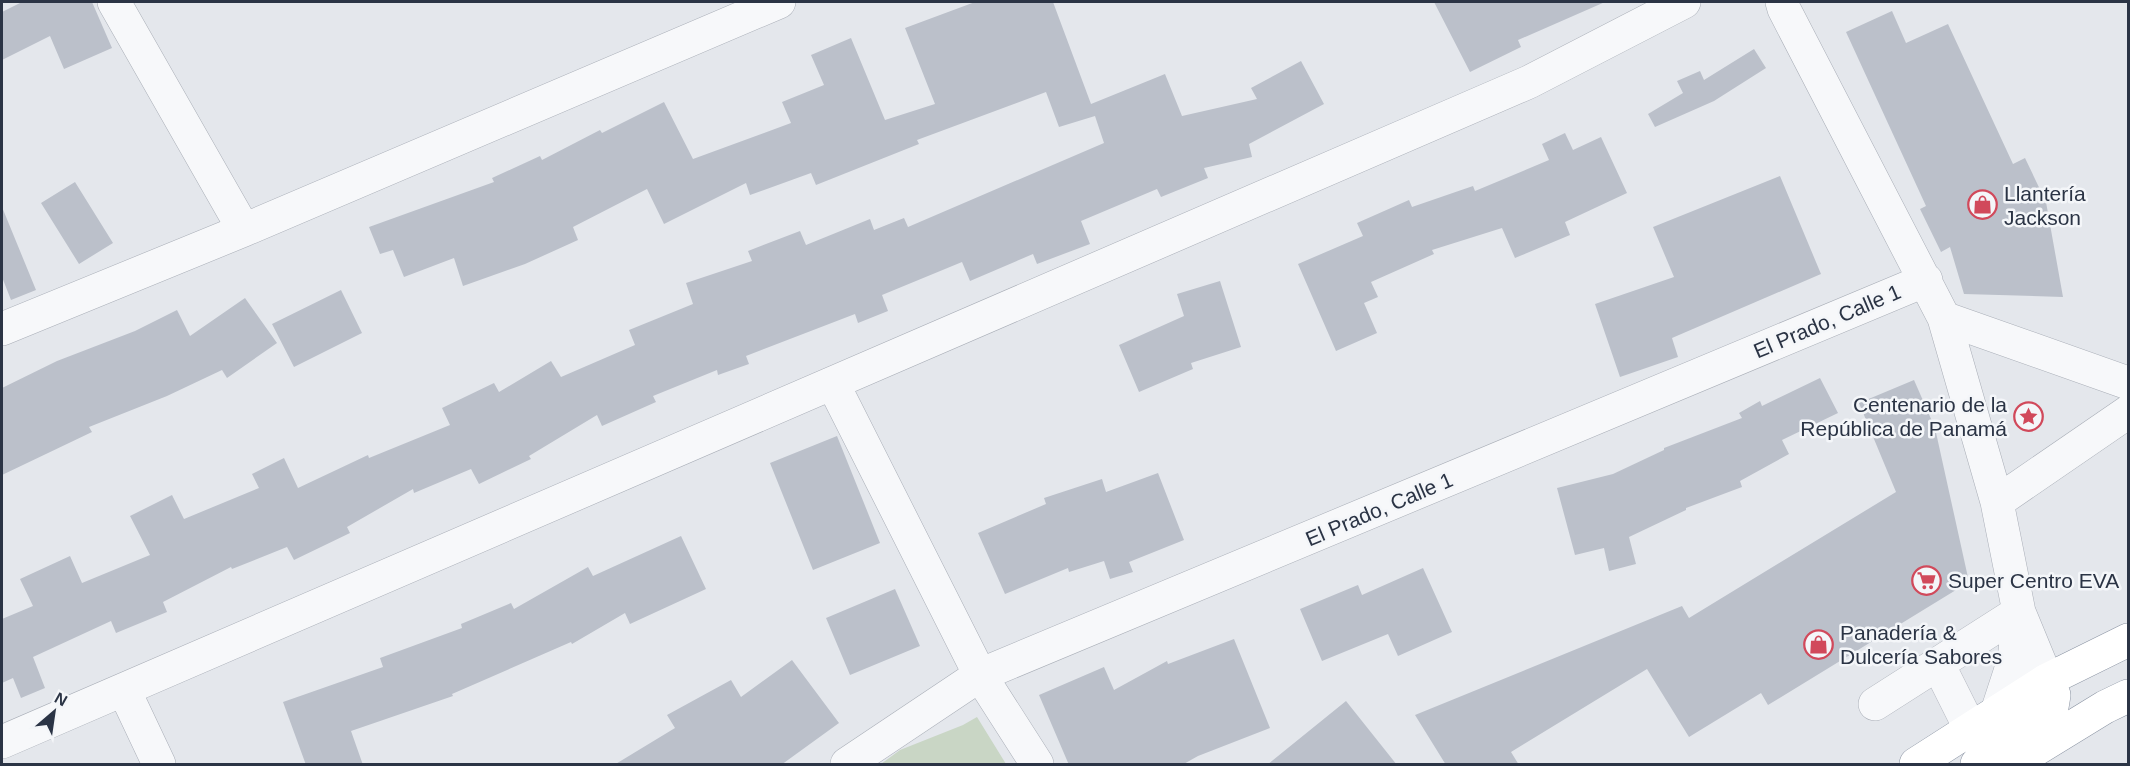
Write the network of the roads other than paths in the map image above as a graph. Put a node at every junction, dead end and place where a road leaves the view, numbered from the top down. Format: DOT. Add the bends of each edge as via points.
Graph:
graph roads {
  1 [pos="114,2"];
  2 [pos="779,2"];
  3 [pos="1684,2"];
  4 [pos="1786,4"];
  5 [pos="244,230"];
  6 [pos="1926,280"];
  7 [pos="1944,318"];
  8 [pos="2,329"];
  9 [pos="2128,383"];
  10 [pos="833,384"];
  11 [pos="2128,412"];
  12 [pos="1997,502"];
  13 [pos="2019,612"];
  14 [pos="2128,640"];
  15 [pos="1938,664"];
  16 [pos="980,675"];
  17 [pos="2048,680"];
  18 [pos="124,690"];
  19 [pos="2128,696"];
  20 [pos="1875,704"];
  21 [pos="1984,721"];
  22 [pos="2,742"];
  23 [pos="159,765"];
  24 [pos="847,765"];
  25 [pos="1037,765"];
  26 [pos="1916,765"];
  27 [pos="1977,765"];
  28 [pos="2012,765"];
  1 -- 5 [label="street"];
  2 -- 5 [label="street"];
  3 -- 10 [label="street" via="1529,82"];
  4 -- 6 [label="street"];
  5 -- 8 [label="street"];
  6 -- 7 [label="street"];
  6 -- 16 [label="street, El Prado, Calle 1"];
  7 -- 9 [label="street"];
  7 -- 12 [label="street"];
  10 -- 16 [label="street"];
  10 -- 18 [label="street"];
  11 -- 12 [label="street"];
  12 -- 13 [label="street"];
  13 -- 15 [label="street"];
  13 -- 17 [label="street"];
  13 -- 21 [label="street" via="2014,660"];
  14 -- 17 [label="highway"];
  15 -- 20 [label="street"];
  15 -- 21 [label="street"];
  16 -- 24 [label="street, El Prado, Calle 1"];
  16 -- 25 [label="street"];
  17 -- 21 [label="highway"];
  17 -- 27 [label="highway" via="2054,695 2052,707 2002,741"];
  18 -- 22 [label="street"];
  18 -- 23 [label="street"];
  19 -- 28 [label="highway"];
  21 -- 26 [label="highway"];
}
